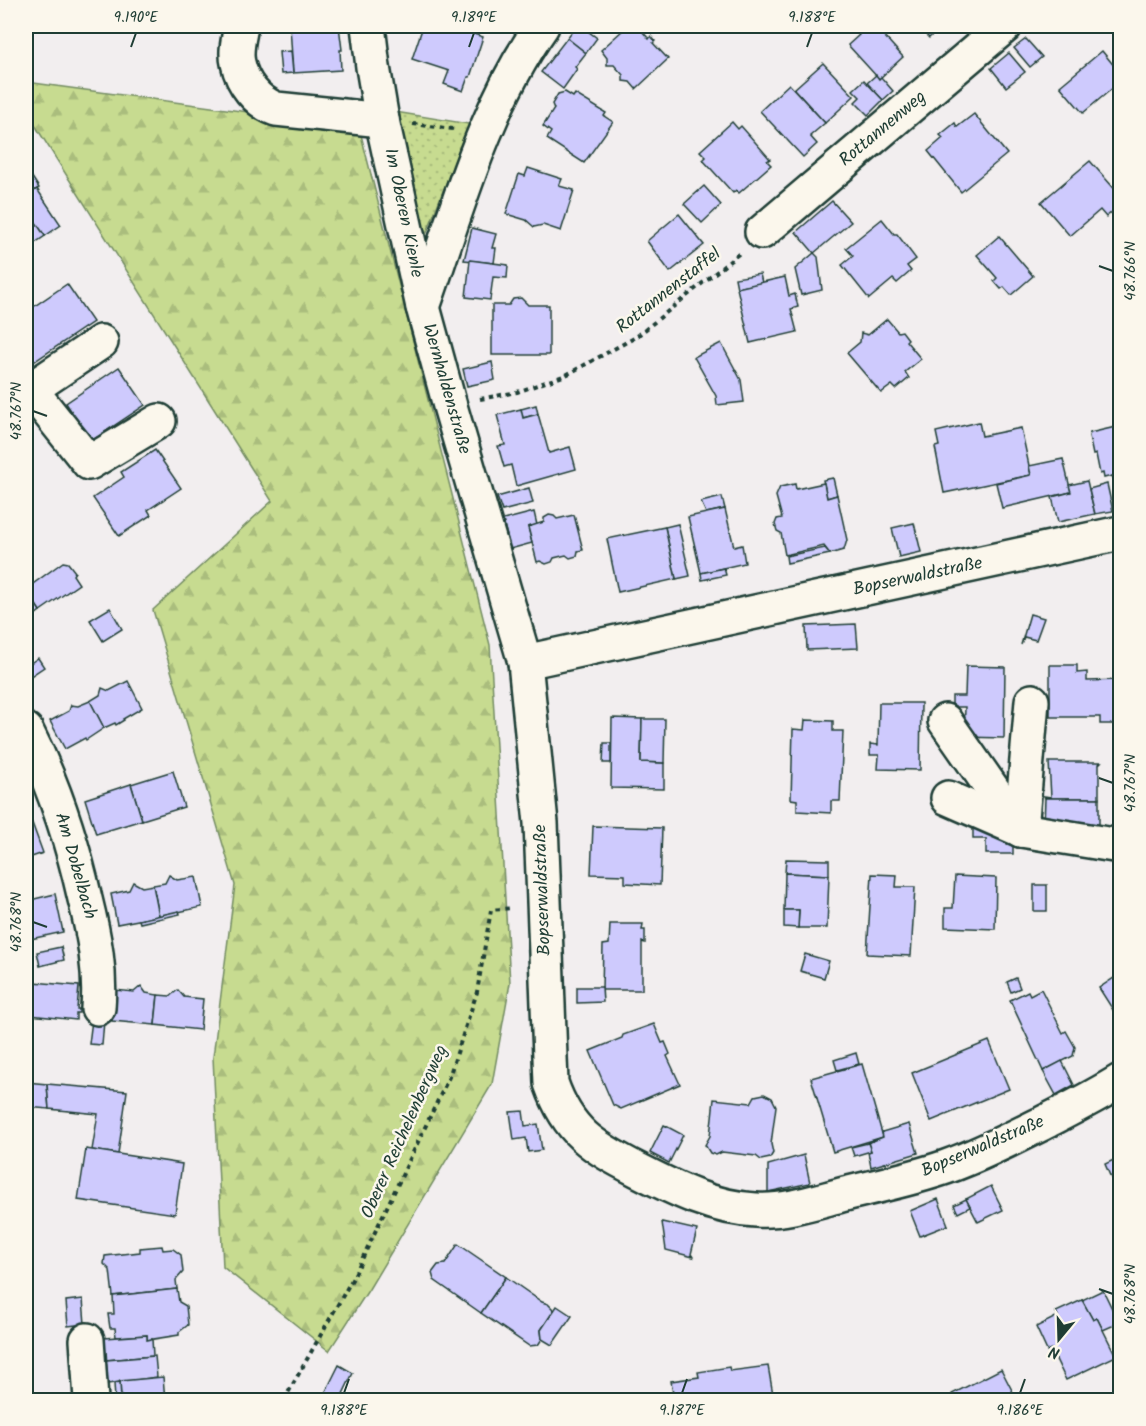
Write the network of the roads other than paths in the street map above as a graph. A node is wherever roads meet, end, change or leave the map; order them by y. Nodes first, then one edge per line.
1 (242, 26) edge
2 (368, 26) edge
3 (542, 26) edge
4 (1005, 26) edge
5 (382, 120) junction
6 (762, 232) road end
7 (423, 307) junction
8 (101, 342) dead end
9 (28, 386) edge
10 (159, 421) dead end
11 (1120, 533) edge
12 (525, 662) junction
13 (1032, 701) dead end
14 (945, 721) dead end
15 (26, 730) edge
16 (948, 798) dead end
17 (1021, 830) junction
18 (1120, 846) edge
19 (98, 1008) dead end
20 (1120, 1081) edge
21 (87, 1340) dead end
22 (91, 1401) edge

1 - 5 street
2 - 5 street, Im Oberen Kienle
3 - 7 street, Wernhaldenstraße
4 - 6 street, Rottannenweg
5 - 7 street, Im Oberen Kienle
7 - 12 street, Wernhaldenstraße
8 - 9 street
9 - 10 street
11 - 12 street, Bopserwaldstraße
12 - 20 street, Bopserwaldstraße
13 - 17 street
14 - 17 street
15 - 19 street, Am Dobelbach
16 - 17 street
17 - 18 street
21 - 22 street

